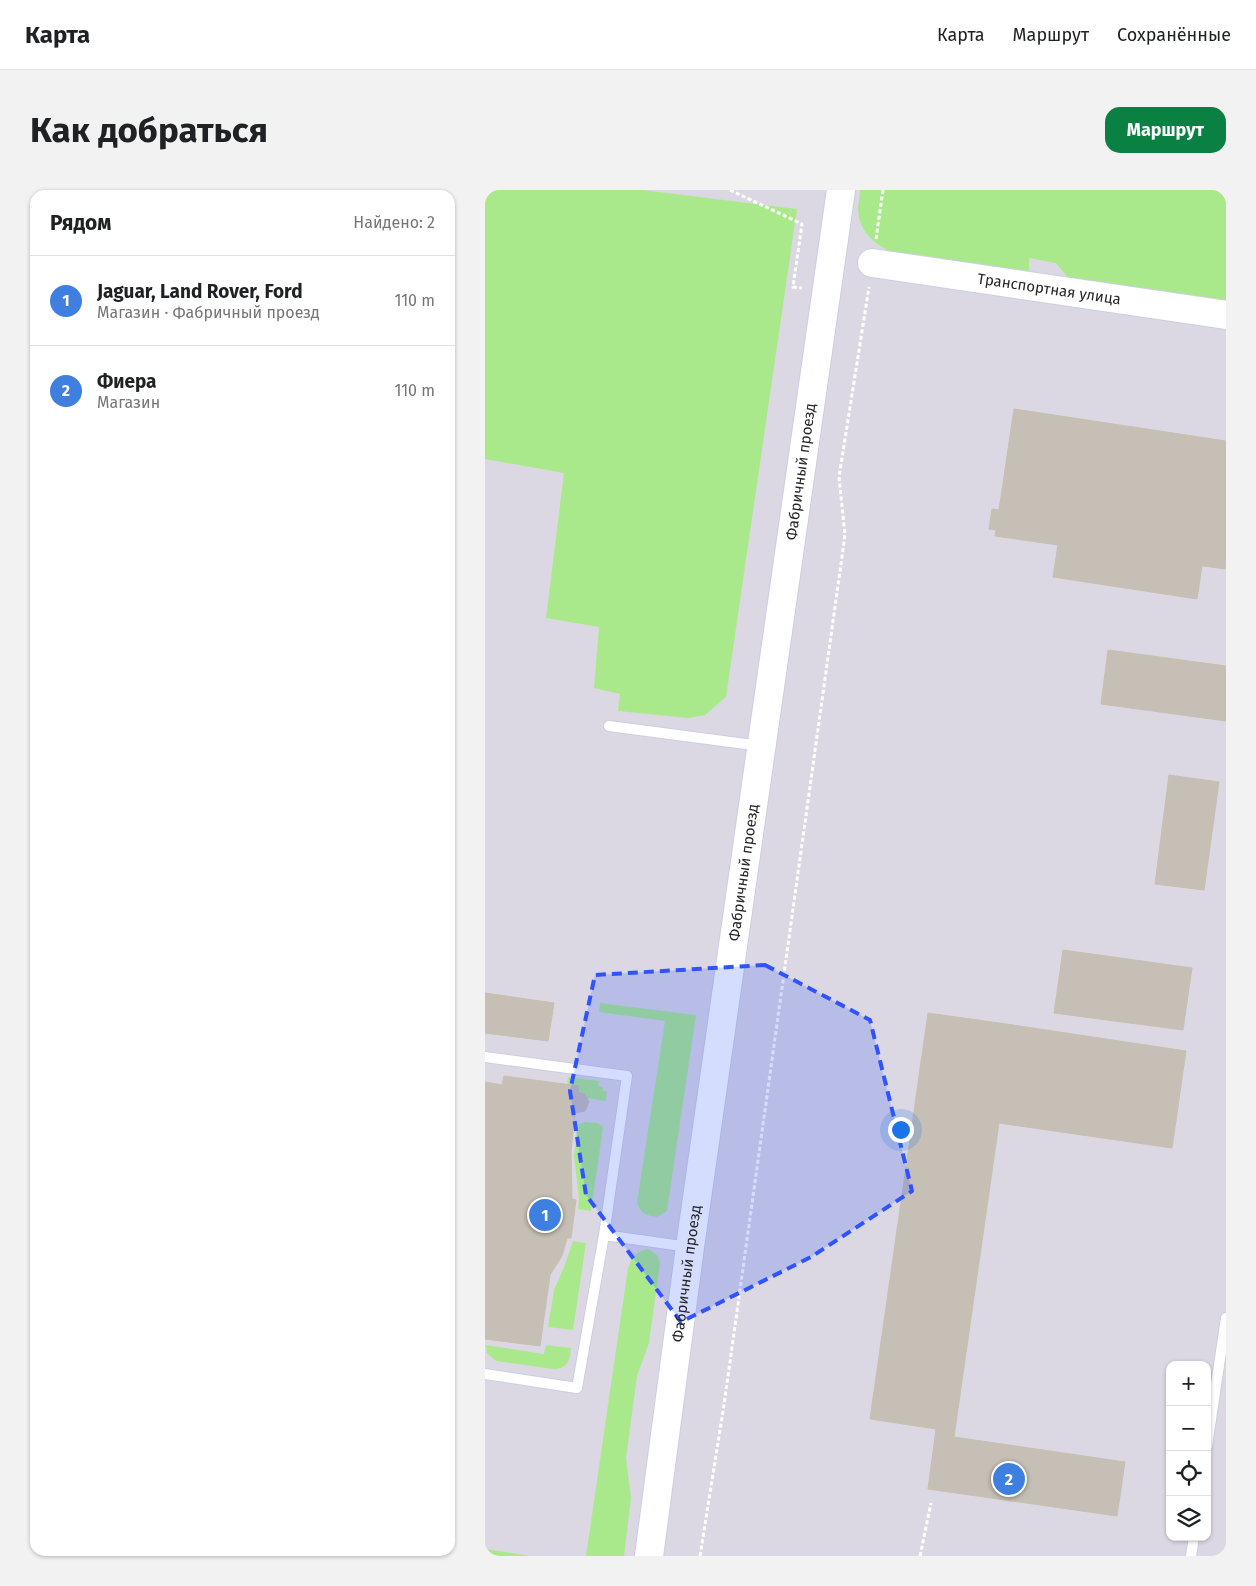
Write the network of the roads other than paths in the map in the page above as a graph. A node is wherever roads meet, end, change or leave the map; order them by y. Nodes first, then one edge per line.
1 (841, 190) edge
2 (872, 263) road end
3 (1226, 315) edge
4 (609, 726) dead end
5 (762, 746) junction
6 (485, 1057) edge
7 (603, 1235) junction
8 (690, 1247) junction
9 (1226, 1318) edge
10 (485, 1374) edge
11 (1211, 1419) edge
12 (1193, 1541) edge
13 (649, 1556) edge
14 (1191, 1556) edge

1 - 5 street, Фабричный проезд
2 - 3 street, Транспортная улица
4 - 5 lane
5 - 8 street, Фабричный проезд
6 - 7 lane
7 - 8 lane
7 - 10 lane
8 - 13 street, Фабричный проезд
9 - 11 lane
12 - 14 lane

